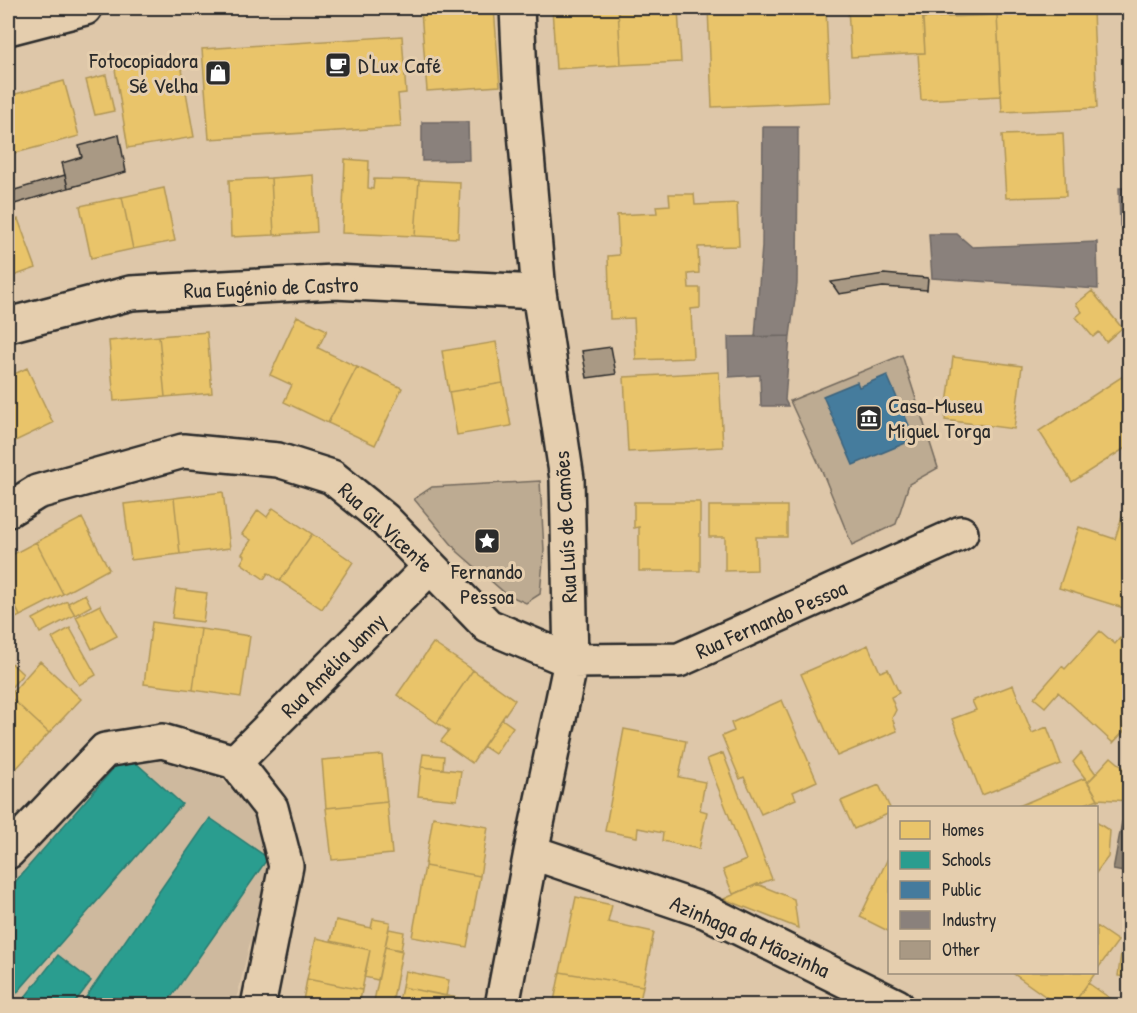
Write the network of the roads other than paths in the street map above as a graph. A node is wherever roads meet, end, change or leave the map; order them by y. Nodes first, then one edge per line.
1 (86, 8) edge
2 (517, 8) edge
3 (8, 28) edge
4 (539, 292) junction
5 (8, 325) edge
6 (8, 510) edge
7 (961, 533) dead end
8 (430, 567) junction
9 (571, 661) junction
10 (235, 762) junction
11 (8, 852) edge
12 (531, 852) junction
13 (258, 1005) edge
14 (502, 1005) edge
15 (897, 1005) edge

1 - 3 street
2 - 4 street, Rua Luís de Camões
4 - 5 street, Rua Eugénio de Castro
4 - 9 street, Rua Luís de Camões
6 - 8 street, Rua Gil Vicente
7 - 9 street, Rua Fernando Pessoa
8 - 9 street, Rua Gil Vicente
8 - 10 street, Rua Amélia Janny
9 - 12 street, Rua Luís de Camões
10 - 11 street
10 - 13 street
12 - 14 street, Rua Luís de Camões
12 - 15 street, Azinhaga da Mãozinha

